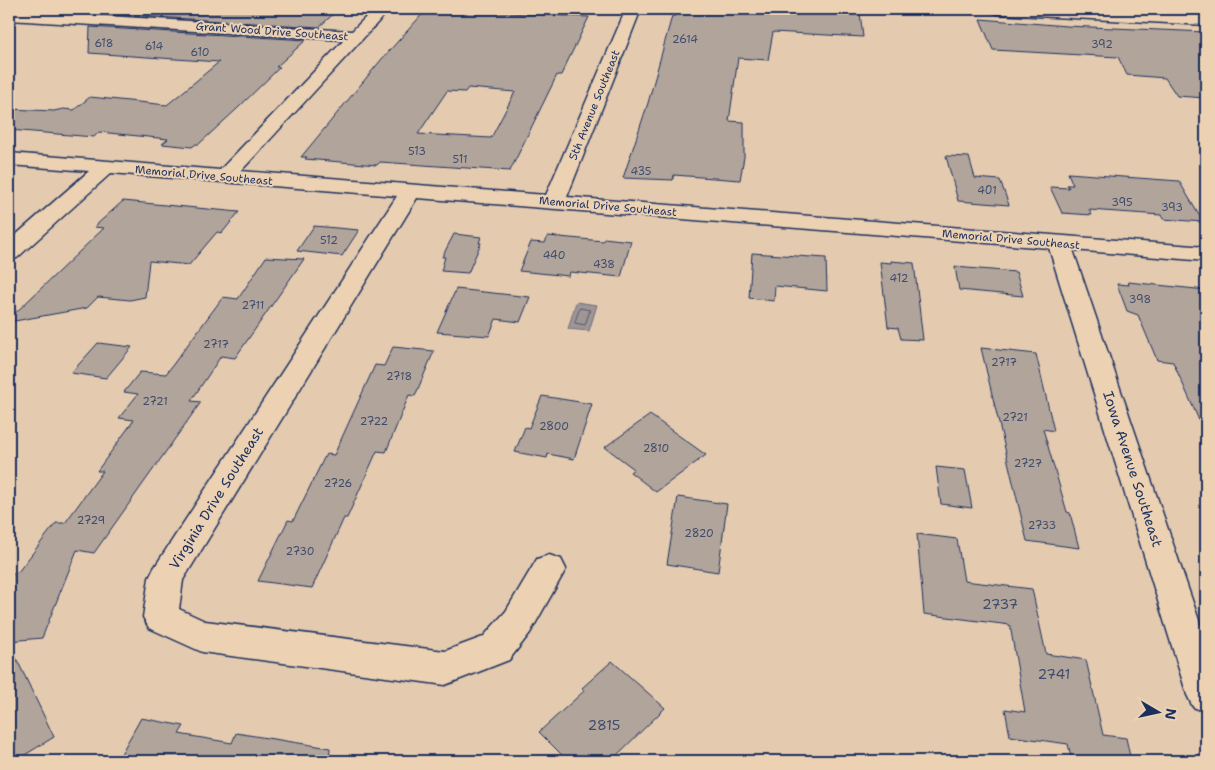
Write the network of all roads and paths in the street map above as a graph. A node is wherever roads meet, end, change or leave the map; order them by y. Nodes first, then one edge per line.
1 (382, 9) edge
2 (634, 9) edge
3 (998, 9) edge
4 (9, 15) edge
5 (1206, 20) edge
6 (356, 36) junction
7 (9, 159) edge
8 (106, 167) junction
9 (226, 176) junction
10 (411, 191) junction
11 (554, 202) junction
12 (1059, 242) junction
13 (9, 253) edge
14 (1206, 254) edge
15 (549, 569) dead end
16 (1206, 695) edge

1 - 6 street
2 - 11 street, 5th Avenue Southeast
3 - 5 street
4 - 6 street, Grant Wood Drive Southeast
6 - 9 street
7 - 8 street, Memorial Drive Southeast
8 - 9 street, Memorial Drive Southeast
8 - 13 street
9 - 10 street, Memorial Drive Southeast
10 - 11 street, Memorial Drive Southeast
10 - 15 street, Virginia Drive Southeast
11 - 12 street, Memorial Drive Southeast
12 - 14 street, Memorial Drive Southeast
12 - 16 street, Iowa Avenue Southeast

